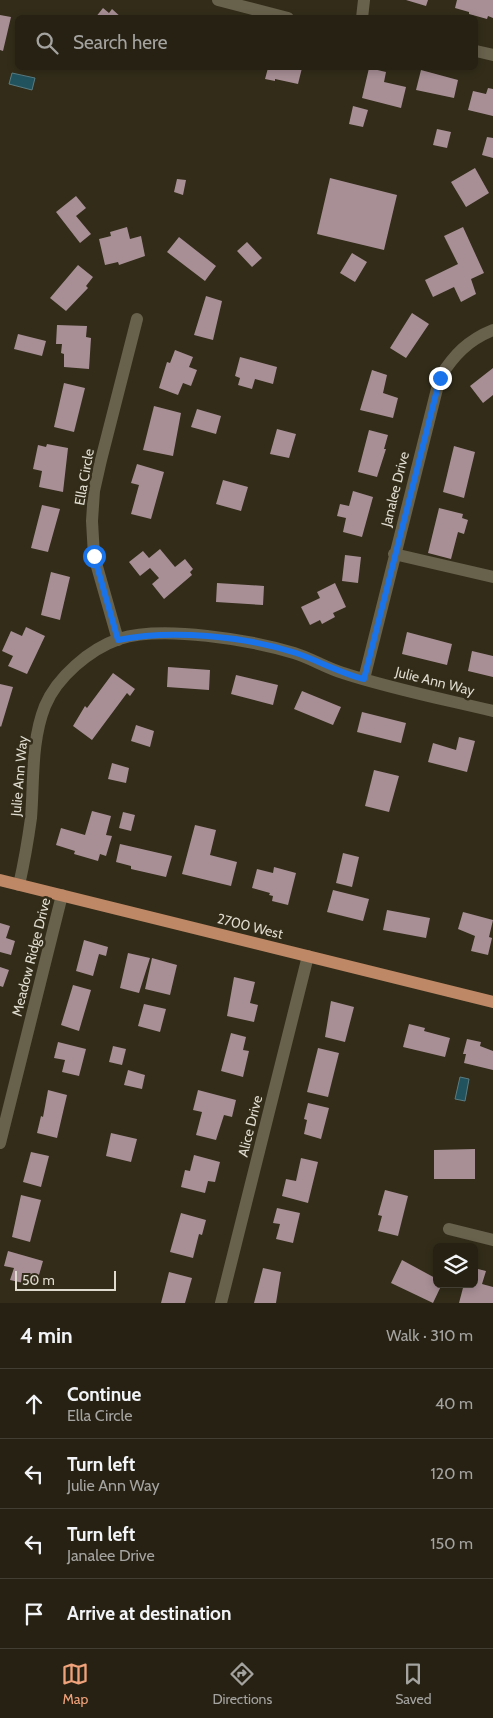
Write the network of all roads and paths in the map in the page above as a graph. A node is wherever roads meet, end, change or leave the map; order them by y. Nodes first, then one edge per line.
1 (218, 0) edge
2 (364, 0) edge
3 (276, 15) edge
4 (362, 15) edge
5 (478, 51) edge
6 (493, 55) edge
7 (137, 319) dead end
8 (493, 330) edge
9 (394, 554) junction
10 (493, 577) edge
11 (118, 640) junction
12 (364, 679) junction
13 (493, 711) edge
14 (0, 880) edge
15 (19, 885) junction
16 (62, 895) junction
17 (308, 956) junction
18 (493, 1002) edge
19 (0, 1144) edge
20 (449, 1229) dead end
21 (493, 1240) edge
22 (221, 1303) edge

1 - 3 street
2 - 4 street
5 - 6 street
7 - 11 street, Ella Circle
8 - 9 street, Janalee Drive
9 - 10 street
9 - 12 street, Janalee Drive
11 - 12 street, Julie Ann Way
11 - 15 street, Julie Ann Way
12 - 13 street, Julie Ann Way
14 - 15 main road, 2700 West
15 - 16 main road, 2700 West
16 - 17 main road, 2700 West
16 - 19 street, Meadow Ridge Drive
17 - 18 main road, 2700 West
17 - 22 street, Alice Drive
20 - 21 street

